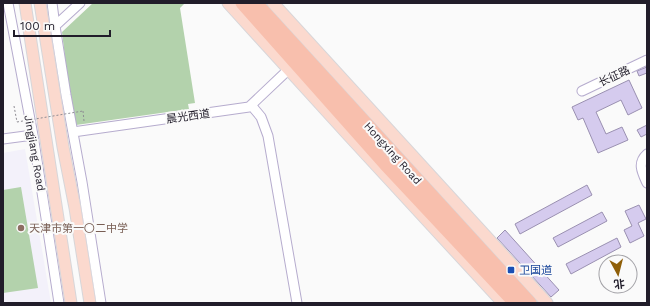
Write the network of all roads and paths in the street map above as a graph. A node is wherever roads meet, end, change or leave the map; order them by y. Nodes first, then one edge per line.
1 (8, 3) edge
2 (25, 3) edge
3 (40, 3) edge
4 (52, 3) edge
5 (80, 3) edge
6 (228, 3) edge
7 (242, 3) edge
8 (256, 3) edge
9 (273, 3) edge
10 (55, 26) junction
11 (647, 60) edge
12 (288, 70) junction
13 (582, 91) dead end
14 (251, 105) junction
15 (14, 106) dead end
16 (86, 130) junction
17 (73, 132) junction
18 (32, 135) junction
19 (3, 139) edge
20 (647, 154) edge
21 (647, 183) edge
22 (59, 303) edge
23 (72, 303) edge
24 (90, 303) edge
25 (101, 303) edge
26 (297, 303) edge
27 (503, 303) edge
28 (515, 303) edge
29 (530, 303) edge
30 (547, 303) edge

1 - 18 street, Jingjiang Road
2 - 23 main road, Jingjiang Road
3 - 24 main road
4 - 10 street
5 - 10 street
6 - 12 main road
7 - 28 highway, Hongxing Road
8 - 29 highway, Hongxing Road
9 - 30 main road
10 - 17 street
11 - 13 street, 长征路
12 - 14 street
12 - 27 main road
14 - 16 street, 晨光西道
14 - 26 street
15 - 16 path, bridge
16 - 17 street, 晨光西道
17 - 25 street
18 - 19 street
18 - 22 street, Jingjiang Road
20 - 21 street

